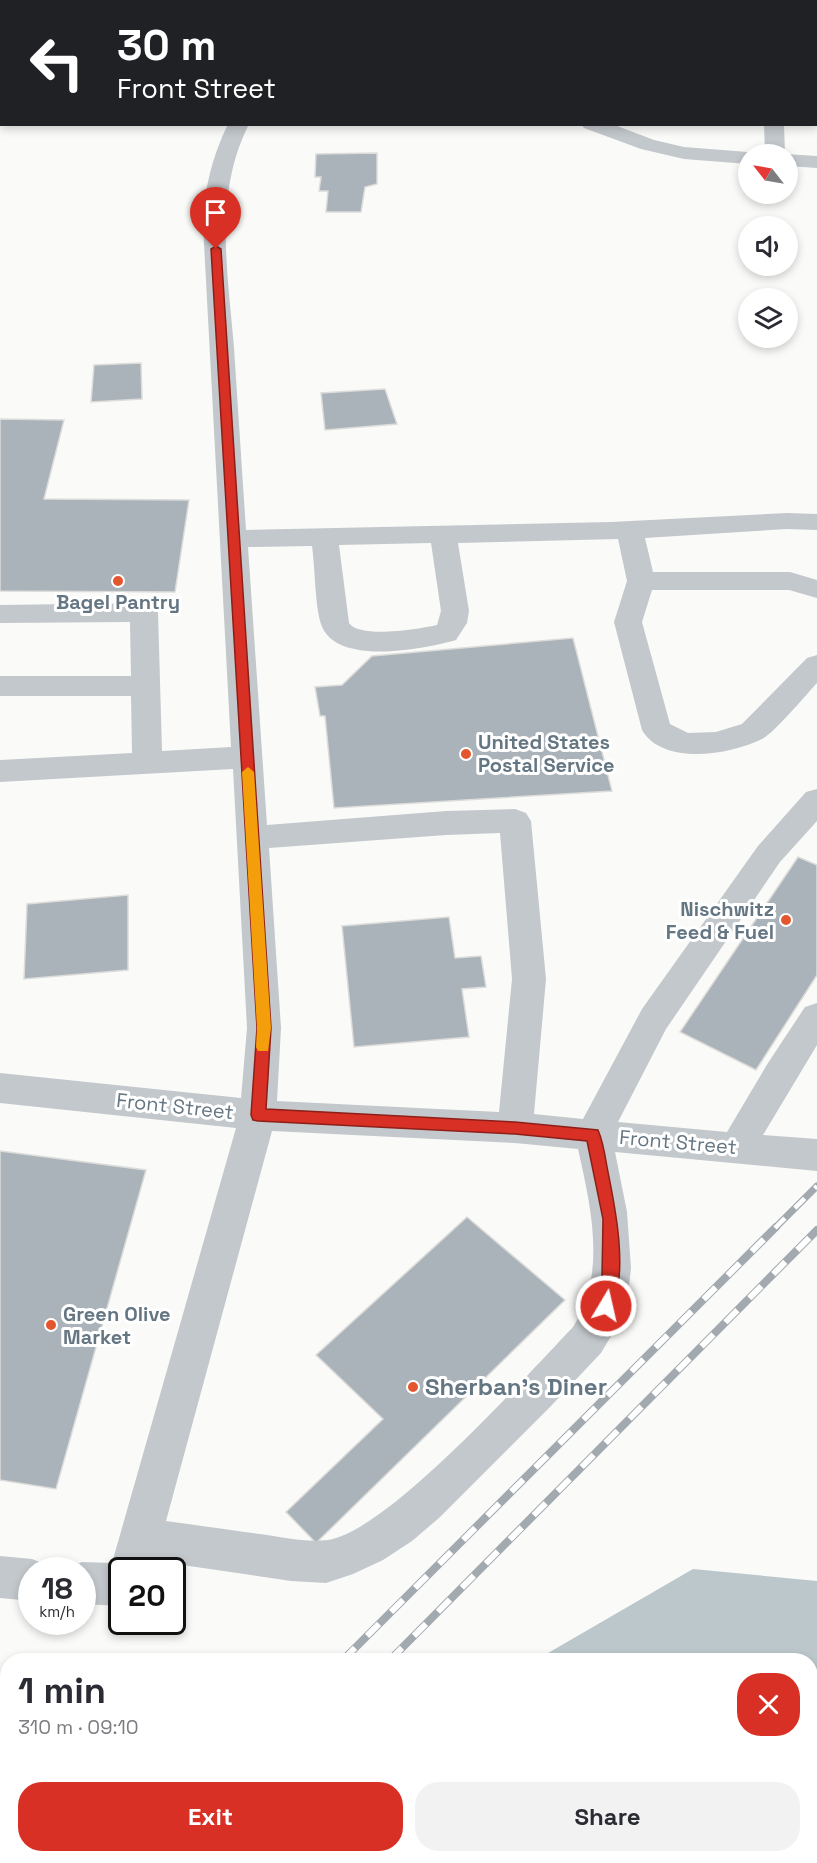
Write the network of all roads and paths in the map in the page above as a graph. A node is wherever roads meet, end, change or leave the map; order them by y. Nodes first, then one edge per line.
1 (238, 126) edge
2 (596, 126) edge
3 (774, 126) edge
4 (775, 144) edge
5 (738, 157) edge
6 (798, 161) edge
7 (817, 162) edge
8 (817, 522) edge
9 (630, 530) junction
10 (444, 535) junction
11 (326, 538) junction
12 (235, 539) junction
13 (641, 581) junction
14 (817, 589) edge
15 (0, 614) edge
16 (817, 664) edge
17 (0, 686) edge
18 (145, 686) junction
19 (247, 757) junction
20 (147, 764) junction
21 (0, 771) edge
22 (817, 800) edge
23 (252, 838) junction
24 (817, 1017) edge
25 (0, 1088) edge
26 (258, 1115) junction
27 (515, 1128) junction
28 (593, 1135) junction
29 (737, 1148) junction
30 (817, 1155) edge
31 (135, 1554) edge
32 (0, 1577) edge
33 (18, 1579) edge

1 - 12 street
2 - 5 street
3 - 4 street
6 - 7 street
8 - 9 street
9 - 10 street
9 - 13 street
10 - 11 street
10 - 11 street
11 - 12 street
12 - 19 street
13 - 14 street
13 - 16 street
15 - 18 street
17 - 18 street
18 - 20 street
19 - 20 street
19 - 23 street
20 - 21 street
22 - 28 street
23 - 26 street
23 - 27 street
24 - 29 street
25 - 26 street, Front Street
26 - 27 street, Front Street
26 - 31 street
27 - 28 street, Front Street
28 - 29 street, Front Street
28 - 31 street
29 - 30 street, Front Street
32 - 33 street

